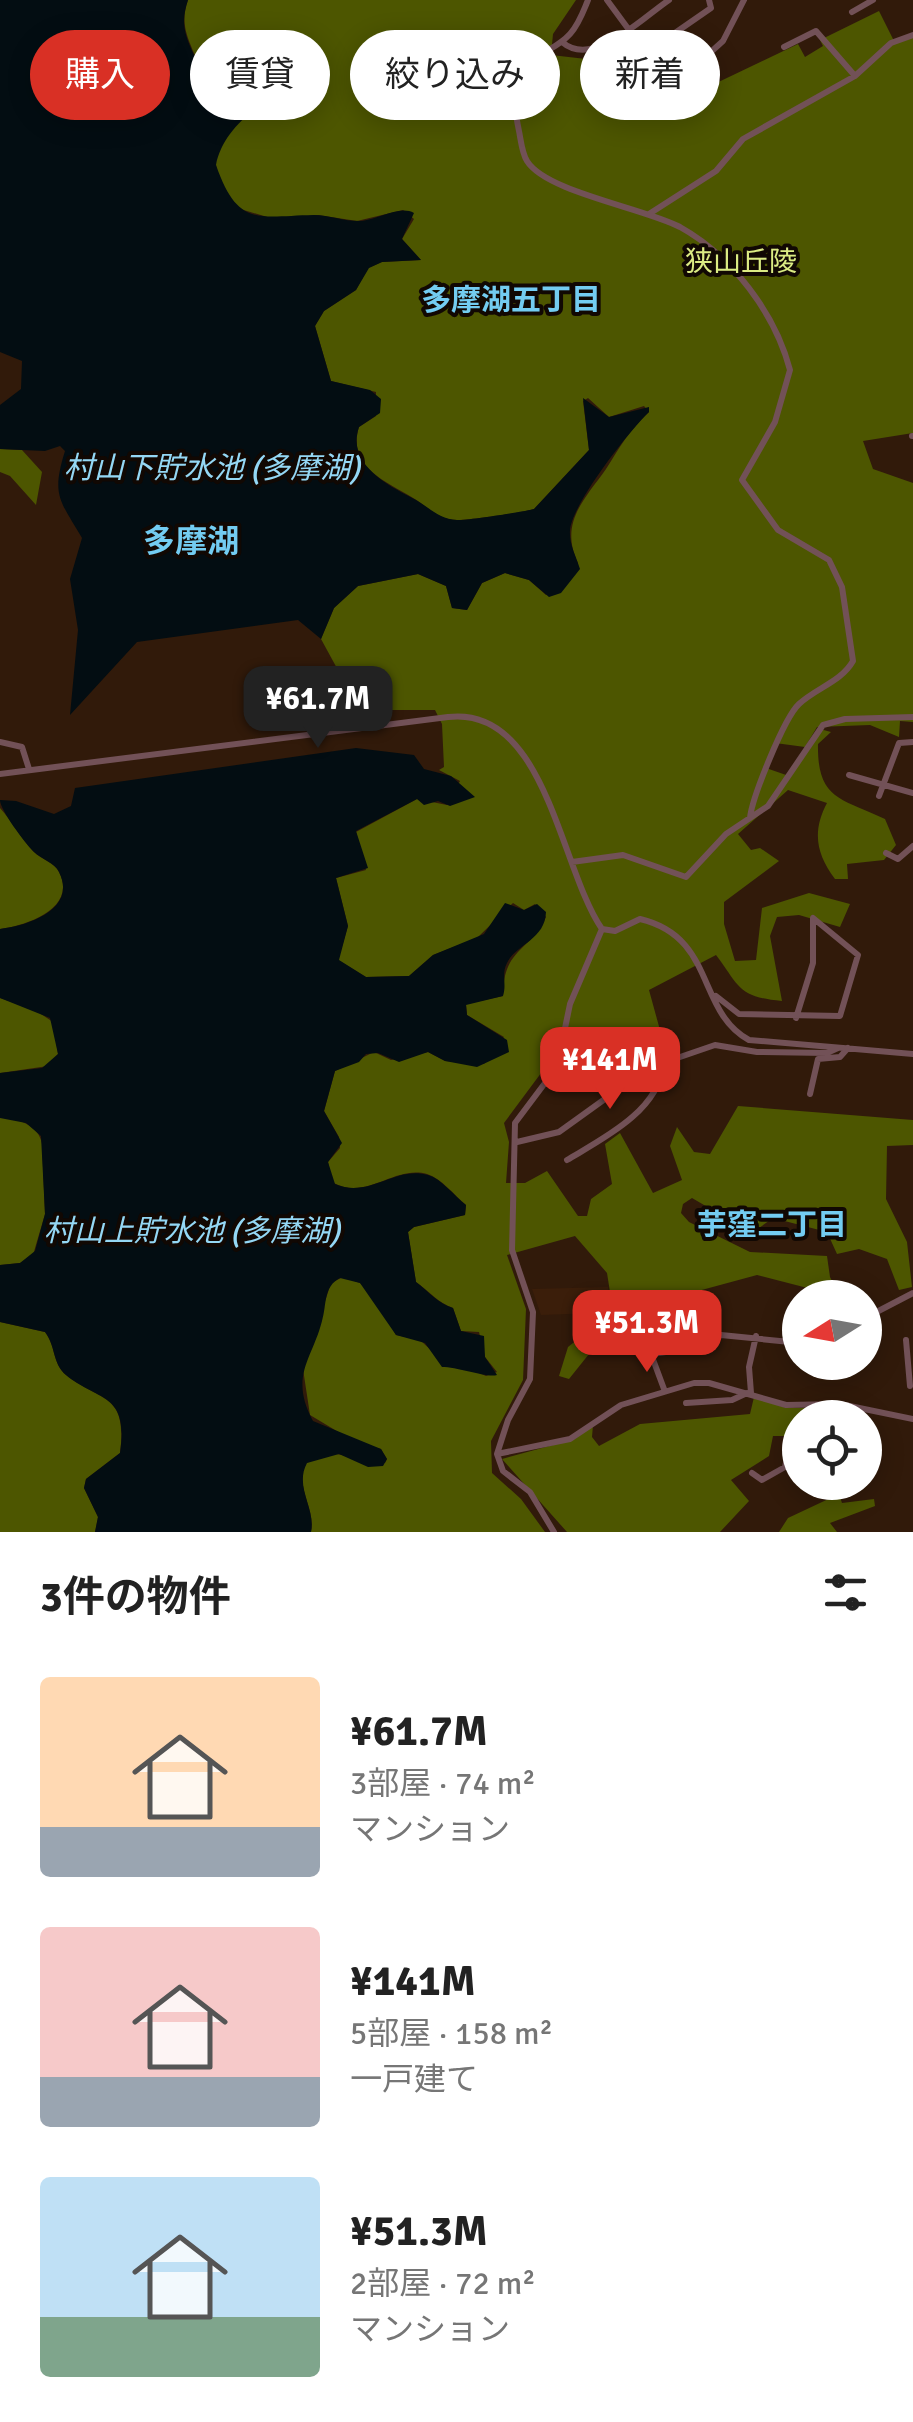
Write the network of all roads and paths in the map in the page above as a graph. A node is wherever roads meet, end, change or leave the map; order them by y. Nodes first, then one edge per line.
1 (588, 0) edge
2 (607, 0) edge
3 (669, 0) edge
4 (709, 0) edge
5 (744, 0) edge
6 (873, 0) edge
7 (852, 12) dead end
8 (626, 29) junction
9 (913, 35) edge
10 (562, 42) junction
11 (720, 44) edge
12 (784, 47) dead end
13 (855, 76) junction
14 (648, 215) junction
15 (913, 717) edge
16 (0, 742) edge
17 (913, 742) edge
18 (29, 770) junction
19 (0, 774) edge
20 (849, 775) dead end
21 (883, 786) junction
22 (913, 793) edge
23 (880, 796) dead end
24 (750, 818) junction
25 (913, 846) edge
26 (886, 853) dead end
27 (572, 862) junction
28 (602, 929) junction
29 (715, 996) junction
30 (796, 1018) junction
31 (844, 1048) junction
32 (913, 1054) edge
33 (663, 1065) junction
34 (810, 1094) dead end
35 (516, 1142) junction
36 (567, 1160) dead end
37 (913, 1294) edge
38 (882, 1310) edge
39 (756, 1336) junction
40 (906, 1340) dead end
41 (782, 1341) edge
42 (910, 1386) edge
43 (664, 1389) junction
44 (749, 1393) junction
45 (686, 1403) dead end
46 (782, 1404) edge
47 (882, 1413) edge
48 (913, 1419) edge
49 (497, 1454) junction
50 (782, 1470) edge
51 (752, 1473) dead end
52 (554, 1532) edge

1 - 10 street
2 - 8 street
3 - 8 street
4 - 8 street
5 - 11 street
6 - 7 street
8 - 10 street
9 - 13 street
10 - 14 street
12 - 13 street
13 - 14 street
14 - 24 street
15 - 24 street
16 - 18 street
17 - 21 street
18 - 19 street
18 - 27 street
20 - 21 street
21 - 22 street
21 - 23 street
24 - 27 street
25 - 26 street
27 - 28 street
28 - 29 street
28 - 35 street
29 - 30 street
29 - 31 street
30 - 30 street
31 - 32 street
31 - 33 street
31 - 34 street
33 - 35 street
33 - 36 street
35 - 49 street
37 - 38 street
39 - 41 street
39 - 43 street
39 - 44 street
40 - 42 street
43 - 44 street
43 - 49 street
44 - 45 street
44 - 46 street
47 - 48 street
49 - 52 street
50 - 51 street

